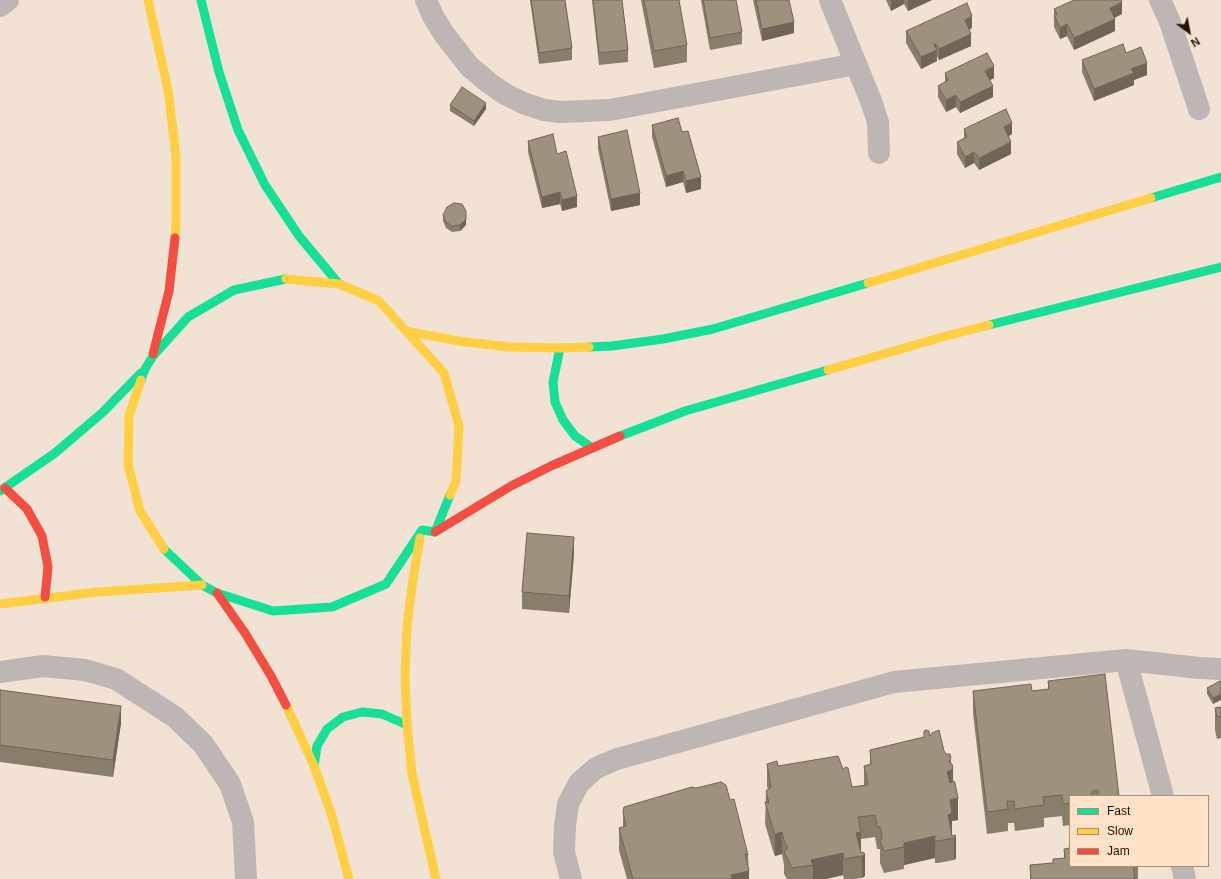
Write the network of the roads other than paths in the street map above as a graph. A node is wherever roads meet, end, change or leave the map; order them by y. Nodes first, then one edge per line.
1 (8, 0) edge
2 (148, 0) edge
3 (201, 0) edge
4 (426, 0) edge
5 (830, 0) edge
6 (1160, 0) edge
7 (0, 6) edge
8 (856, 64) junction
9 (1199, 108) dead end
10 (879, 153) dead end
11 (1221, 177) edge
12 (1221, 267) edge
13 (339, 284) junction
14 (406, 331) junction
15 (560, 348) junction
16 (153, 356) junction
17 (145, 369) junction
18 (591, 447) junction
19 (3, 489) edge
20 (422, 530) junction
21 (436, 532) junction
22 (202, 585) junction
23 (216, 593) junction
24 (45, 597) junction
25 (0, 604) edge
26 (1126, 660) junction
27 (1221, 669) edge
28 (0, 672) edge
29 (407, 725) junction
30 (314, 766) junction
31 (1163, 795) edge
32 (1182, 867) edge
33 (246, 879) edge
34 (349, 879) edge
35 (436, 879) edge
36 (571, 879) edge
37 (1186, 879) edge

1 - 7 street
2 - 16 street
3 - 13 street
4 - 8 street
5 - 8 street
6 - 9 street
8 - 10 street
11 - 15 street
12 - 18 street
13 - 14 street
13 - 16 street
14 - 15 street
14 - 21 street
15 - 18 street
16 - 17 street
17 - 19 street
17 - 22 street
18 - 21 street
19 - 24 street
20 - 21 street
20 - 23 street
20 - 29 street
22 - 23 street
22 - 24 street
23 - 30 street
24 - 25 street
26 - 27 street
26 - 31 street
26 - 36 street
28 - 33 street
29 - 30 street
29 - 35 street
30 - 34 street
32 - 37 street

